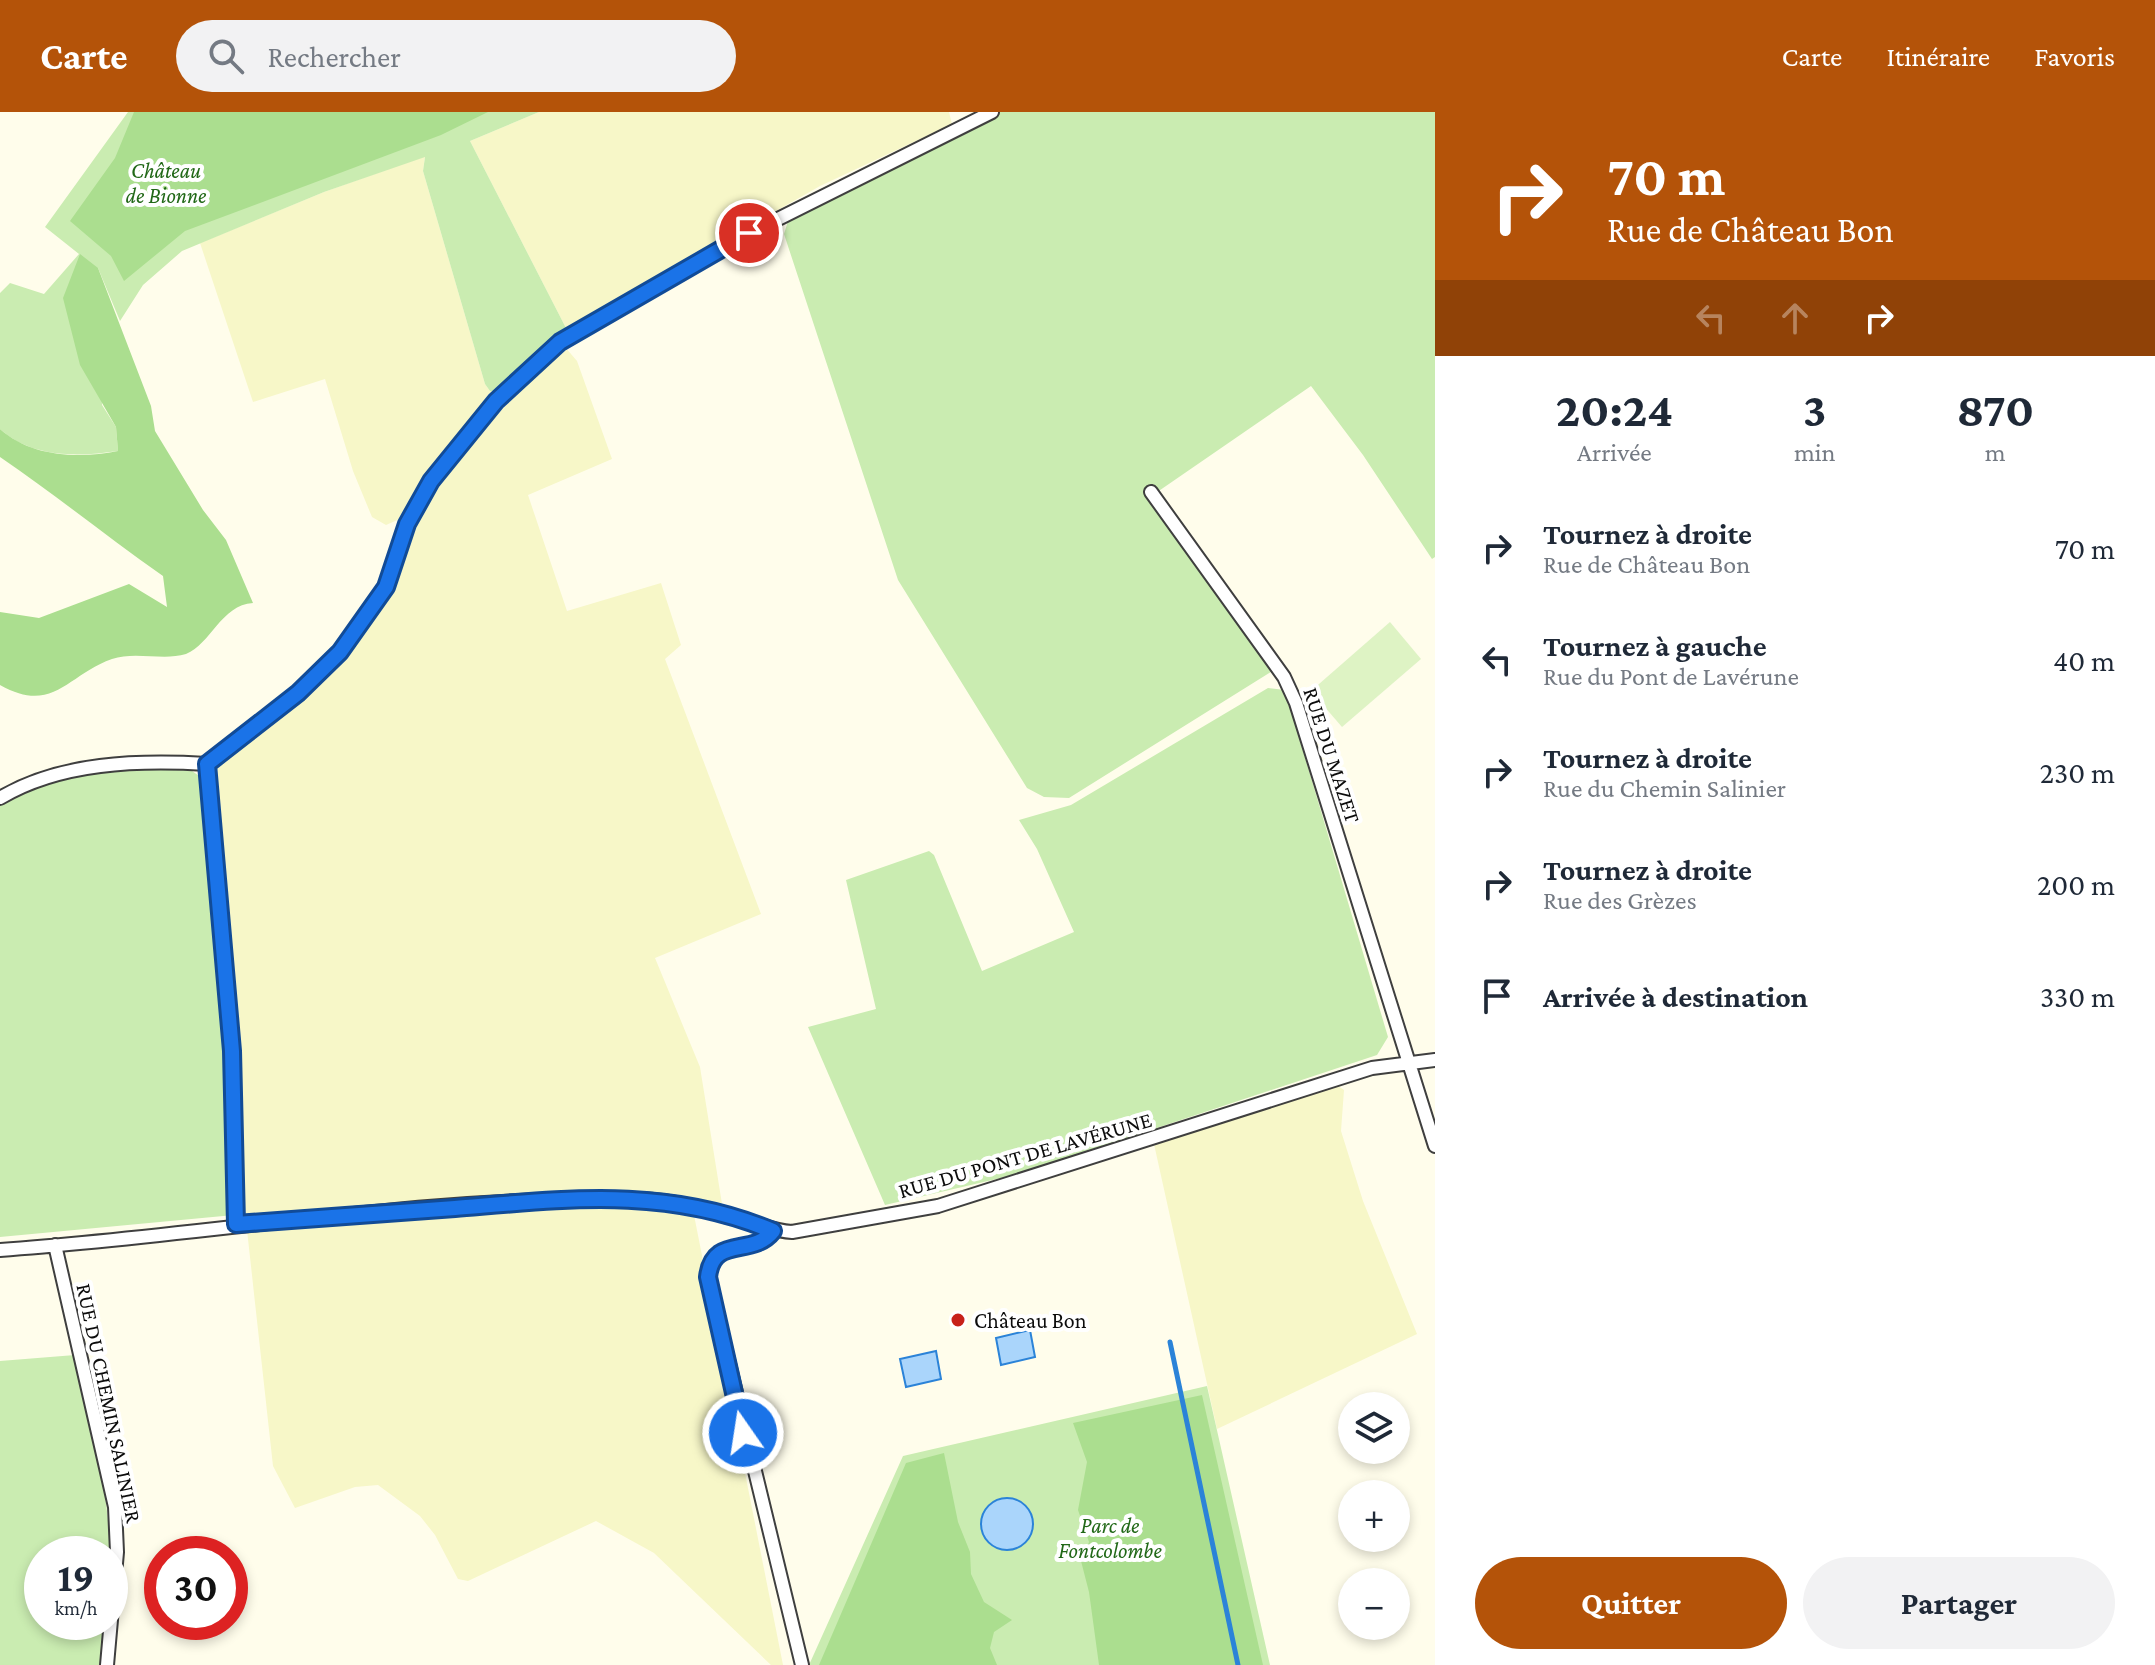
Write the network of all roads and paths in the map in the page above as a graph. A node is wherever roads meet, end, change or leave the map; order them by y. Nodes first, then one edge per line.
1 (992, 112) edge
2 (1151, 492) dead end
3 (207, 764) junction
4 (0, 798) edge
5 (1435, 1060) edge
6 (1409, 1064) junction
7 (1435, 1146) edge
8 (236, 1224) junction
9 (773, 1231) junction
10 (55, 1245) junction
11 (0, 1250) edge
12 (107, 1665) edge
13 (802, 1665) edge

1 - 3 street
2 - 6 street, RUE DU MAZET
3 - 4 street
3 - 8 street
5 - 6 street, RUE DU PONT DE LAVÉRUNE
6 - 7 street, RUE DU MAZET
6 - 9 street, RUE DU PONT DE LAVÉRUNE
8 - 9 street, RUE DU PONT DE LAVÉRUNE
8 - 10 street, RUE DU PONT DE LAVÉRUNE
9 - 13 street
10 - 11 street, RUE DU PONT DE LAVÉRUNE
10 - 12 street, RUE DU CHEMIN SALINIER

